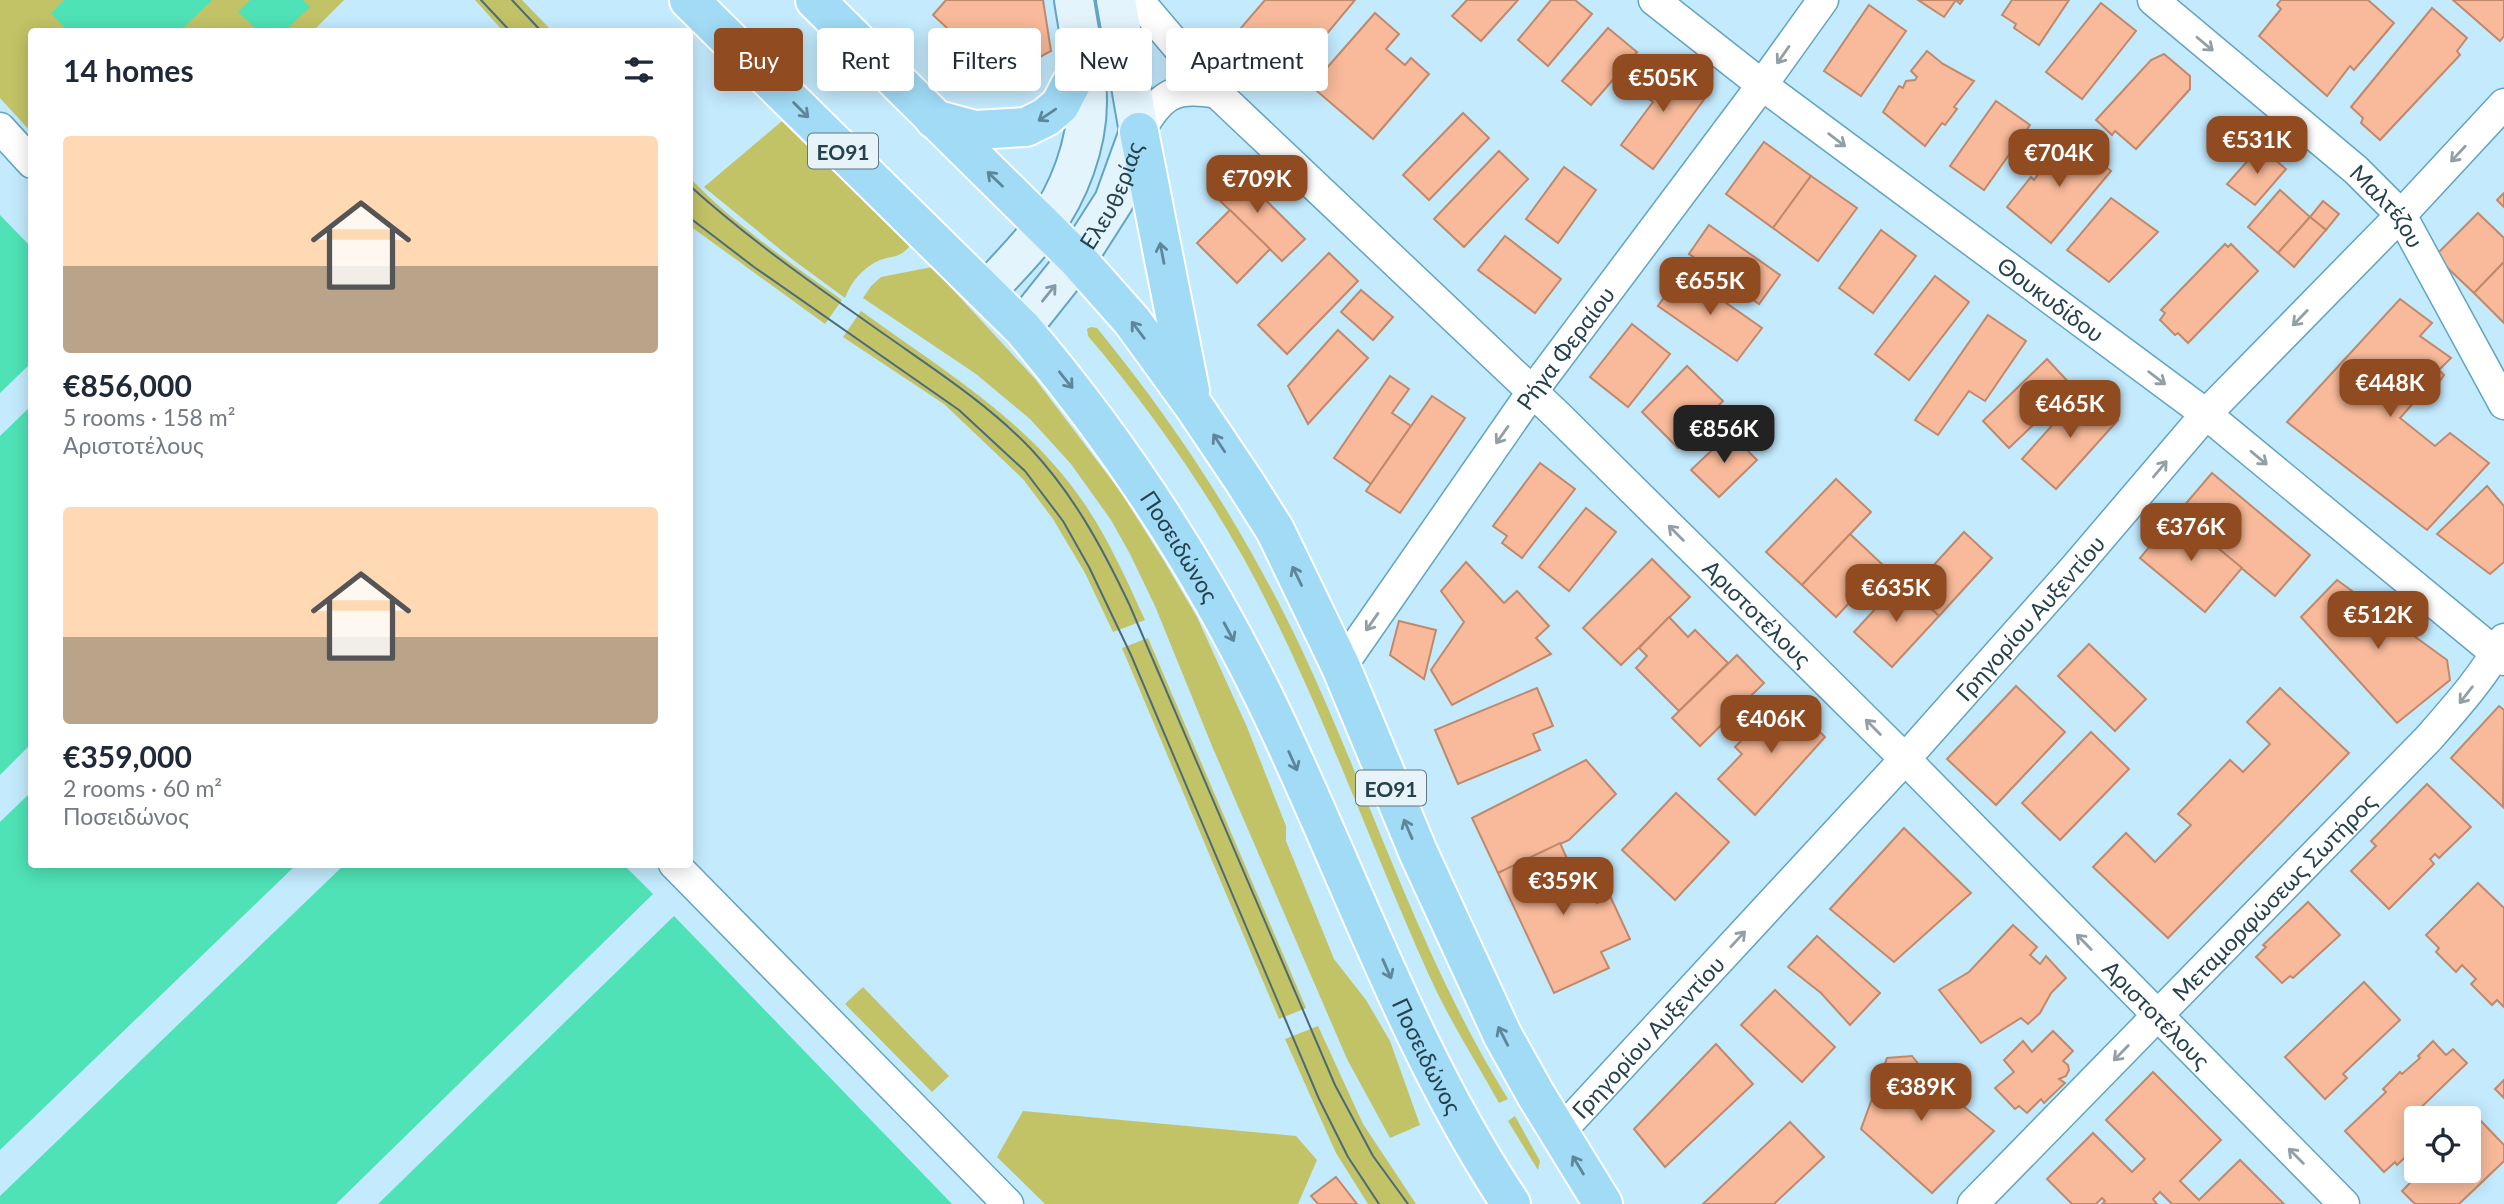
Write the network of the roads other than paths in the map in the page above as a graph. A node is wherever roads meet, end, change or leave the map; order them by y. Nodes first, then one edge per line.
1 (689, 0) edge
2 (815, 0) edge
3 (1074, 0) edge
4 (1116, 0) edge
5 (1138, 0) edge
6 (1654, 0) edge
7 (1824, 0) edge
8 (2153, 0) edge
9 (1079, 28) edge
10 (1762, 85) junction
11 (1067, 91) edge
12 (1086, 91) edge
13 (1217, 93) junction
14 (2504, 104) edge
15 (934, 119) junction
16 (0, 128) edge
17 (1139, 132) junction
18 (28, 159) edge
19 (2401, 215) junction
20 (1044, 227) junction
21 (1077, 259) junction
22 (986, 292) junction
23 (1022, 328) junction
24 (1532, 392) junction
25 (2504, 404) edge
26 (1193, 405) junction
27 (2206, 414) junction
28 (2501, 651) edge
29 (1341, 667) junction
30 (1905, 759) junction
31 (678, 868) edge
32 (2157, 1016) junction
33 (1559, 1133) junction
34 (1503, 1198) edge
35 (1597, 1202) edge
36 (1008, 1204) edge
37 (1973, 1204) edge
38 (2344, 1204) edge

1 -> 22 highway, Ποσειδώνος / ΕΟ91
2 - 15 highway, ΕΟ91
3 - 9 main road, Ελευθερίας
4 - 17 main road, Ελευθερίας
5 - 13 street, Αριστοτέλους
6 - 10 street, Θουκυδίδου
7 -> 10 street, Ρήγα Φεραίου
8 -> 19 street, Μαλτέζου
10 - 24 street, Ρήγα Φεραίου
10 -> 27 street, Θουκυδίδου
11 -> 15 highway
12 - 20 main road, Ελευθερίας
13 - 17 street
13 - 24 street, Αριστοτέλους
14 -> 19 street, Γρηγορίου Αυξεντίου
20 -> 15 highway, ΕΟ91
16 - 18 street
17 - 21 main road, Ελευθερίας
26 -> 17 highway
19 - 25 street, Μαλτέζου
19 -> 27 street, Γρηγορίου Αυξεντίου
20 - 21 highway, ΕΟ91
20 - 22 main road, Ελευθερίας
23 -> 21 main road, Ελευθερίας
26 -> 21 highway, ΕΟ91
22 - 23 highway, Ποσειδώνος / ΕΟ91
23 -> 34 highway, Ποσειδώνος / ΕΟ91
24 -> 29 street, Ρήγα Φεραίου
30 -> 24 street, Αριστοτέλους
29 -> 26 highway, ΕΟ91
27 -> 28 street, Θουκυδίδου
30 -> 27 street, Γρηγορίου Αυξεντίου
28 -> 32 street, Μεταμορφώσεως Σωτήρος
33 -> 29 highway, ΕΟ91
32 -> 30 street, Αριστοτέλους
33 -> 30 street, Γρηγορίου Αυξεντίου
31 - 36 street
32 -> 37 street, Μεταμορφώσεως Σωτήρος
38 -> 32 street, Αριστοτέλους
35 -> 33 highway, ΕΟ91

